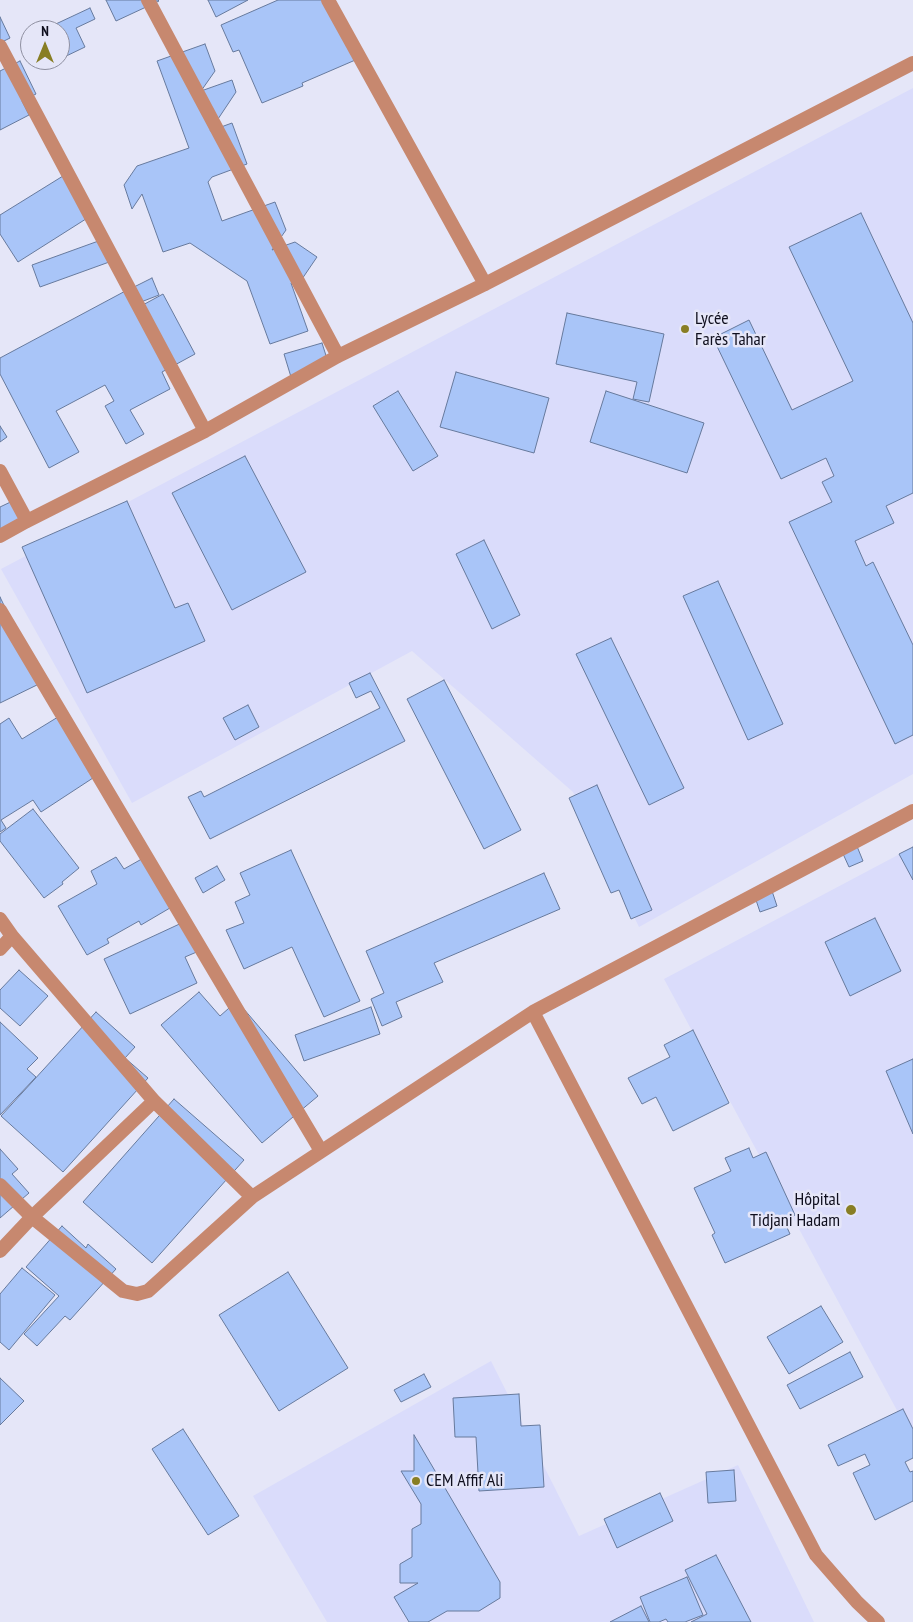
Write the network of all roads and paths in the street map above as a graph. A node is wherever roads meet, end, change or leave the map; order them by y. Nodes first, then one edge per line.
1 (148, 0) edge
2 (328, 0) edge
3 (0, 46) edge
4 (913, 63) edge
5 (485, 284) junction
6 (338, 356) junction
7 (205, 431) junction
8 (0, 471) edge
9 (27, 521) junction
10 (0, 536) edge
11 (0, 610) edge
12 (913, 811) edge
13 (0, 919) edge
14 (12, 936) junction
15 (0, 949) edge
16 (533, 1012) junction
17 (154, 1100) junction
18 (321, 1151) junction
19 (0, 1185) edge
20 (252, 1197) junction
21 (32, 1217) junction
22 (0, 1251) edge
23 (878, 1622) edge

1 - 6 street
2 - 5 street
3 - 7 street
4 - 5 street
5 - 6 street
6 - 7 street
7 - 9 street
8 - 9 street
9 - 10 street
11 - 18 street
12 - 16 street
13 - 14 street
14 - 15 street
14 - 17 street
16 - 18 street
16 - 23 street
17 - 20 street
17 - 21 street
18 - 20 street
19 - 21 street
20 - 21 street
21 - 22 street

